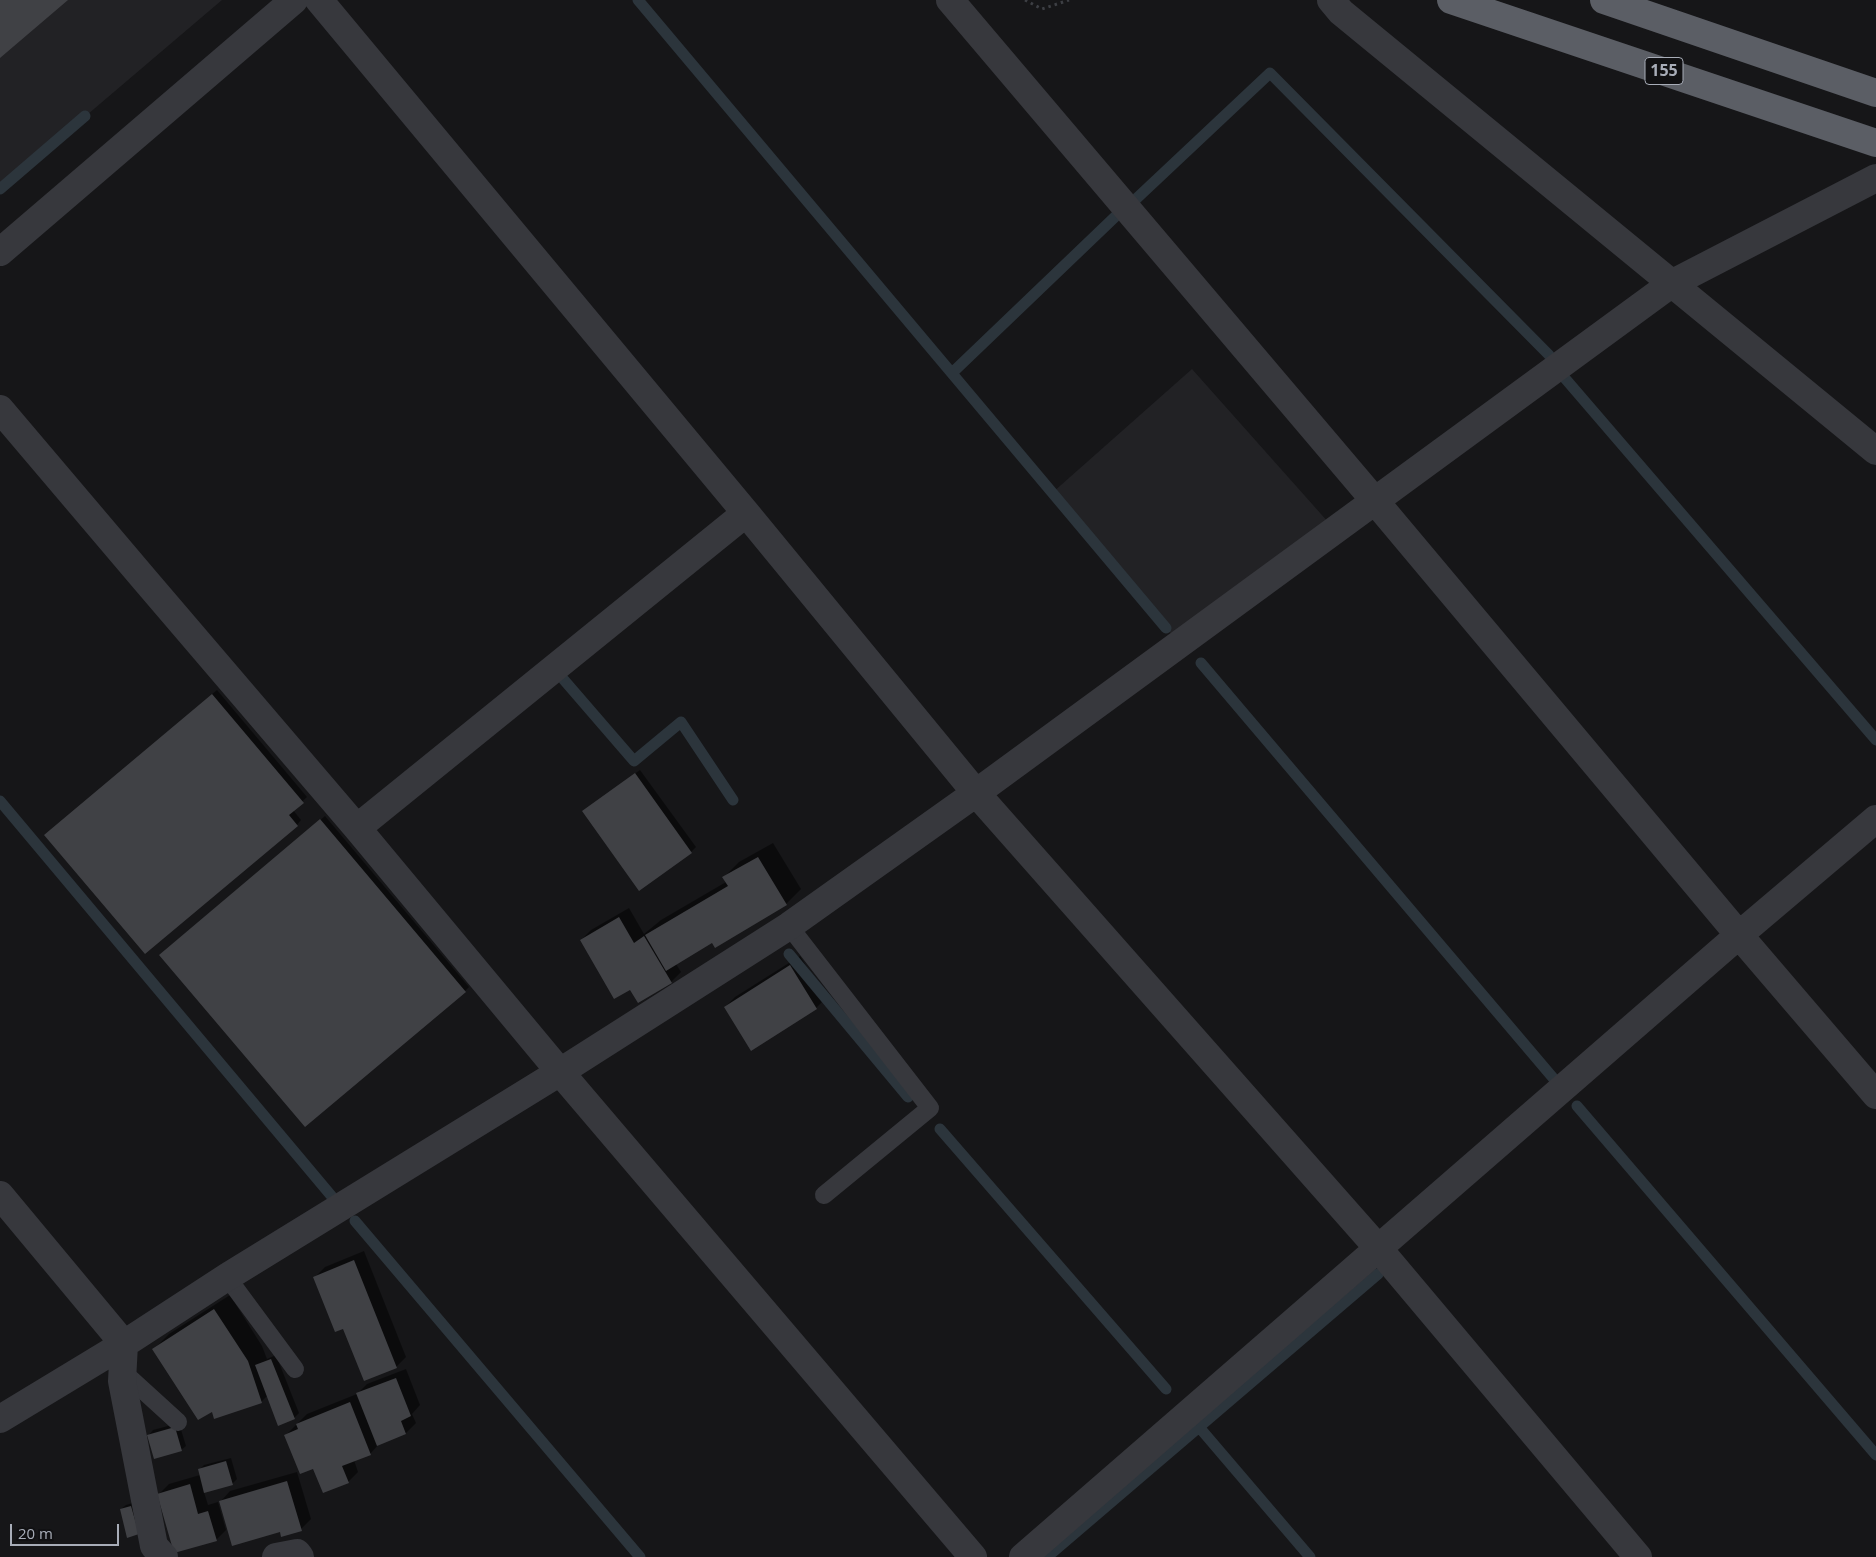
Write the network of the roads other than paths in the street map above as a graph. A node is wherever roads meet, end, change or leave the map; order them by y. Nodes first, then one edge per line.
1 (294, 0) edge
2 (319, 0) edge
3 (950, 0) edge
4 (1330, 0) edge
5 (1451, 0) edge
6 (1604, 0) edge
7 (1876, 93) edge
8 (1876, 143) edge
9 (1876, 178) edge
10 (0, 252) edge
11 (1670, 284) junction
12 (0, 409) edge
13 (1876, 451) edge
14 (1375, 501) junction
15 (746, 512) junction
16 (976, 793) junction
17 (1876, 819) edge
18 (358, 828) junction
19 (789, 926) junction
20 (1739, 935) junction
21 (560, 1072) junction
22 (1876, 1095) edge
23 (0, 1195) edge
24 (824, 1195) dead end
25 (1378, 1248) junction
26 (228, 1278) junction
27 (123, 1358) junction
28 (296, 1369) dead end
29 (0, 1419) edge
30 (178, 1422) dead end
31 (164, 1557) edge
32 (276, 1557) edge
33 (300, 1557) edge
34 (973, 1557) edge
35 (1023, 1557) edge
36 (1638, 1557) edge

1 - 10 street
2 - 15 street
3 - 14 street
4 - 11 street
5 - 8 highway, 155
6 - 7 highway
9 - 11 street
11 - 13 street
11 - 14 street
12 - 18 street
14 - 16 street
14 - 20 street
15 - 16 street
15 - 18 street
16 - 19 street
16 - 25 street
17 - 20 street
18 - 21 street
19 - 21 street
19 - 24 lane
20 - 22 street
20 - 25 street
21 - 26 street
21 - 34 street
23 - 27 street
25 - 35 street
25 - 36 street
26 - 27 street
26 - 28 lane
27 - 29 street
27 - 30 lane
27 - 31 street
32 - 33 street

